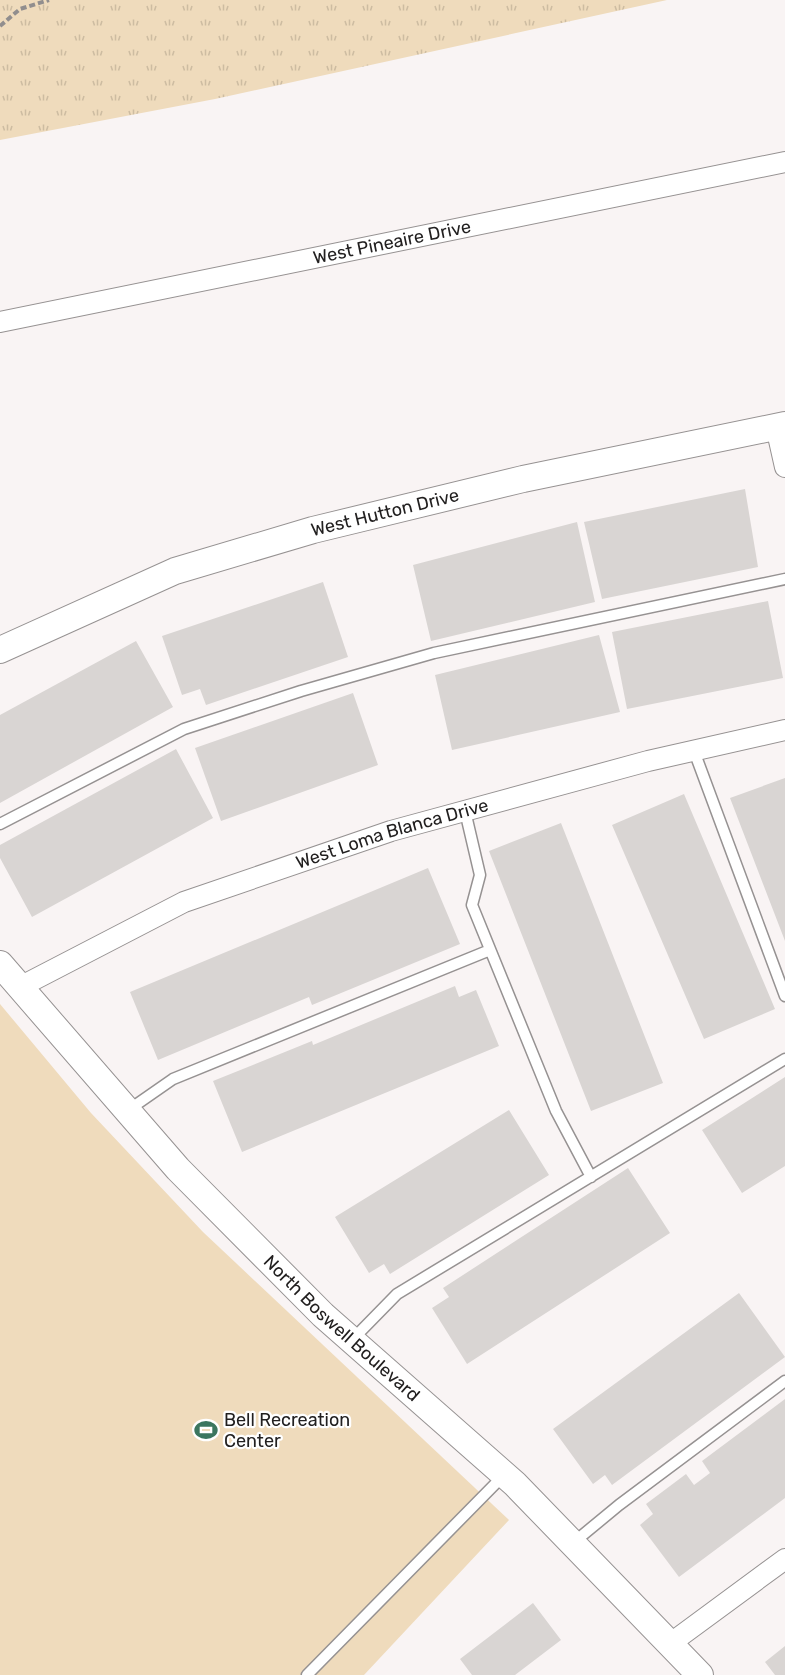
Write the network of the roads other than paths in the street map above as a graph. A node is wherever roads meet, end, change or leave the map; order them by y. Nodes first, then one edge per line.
1 (785, 162) edge
2 (0, 322) edge
3 (780, 426) edge
4 (785, 467) edge
5 (785, 579) edge
6 (0, 650) edge
7 (785, 730) edge
8 (694, 751) junction
9 (465, 811) junction
10 (0, 824) edge
11 (490, 950) junction
12 (0, 964) edge
13 (18, 988) junction
14 (785, 996) edge
15 (785, 1059) edge
16 (127, 1111) junction
17 (591, 1177) junction
18 (351, 1340) junction
19 (785, 1381) edge
20 (504, 1475) junction
21 (573, 1544) junction
22 (785, 1559) edge
23 (671, 1643) junction
24 (307, 1675) edge
25 (700, 1675) edge

1 - 2 street, West Pineaire Drive
3 - 4 street
3 - 6 street, West Hutton Drive
5 - 10 lane
7 - 8 street, West Loma Blanca Drive
8 - 9 street, West Loma Blanca Drive
8 - 14 lane
9 - 11 lane
9 - 13 street, West Loma Blanca Drive
11 - 16 lane
11 - 17 lane
12 - 13 street, North Boswell Boulevard
13 - 16 street, North Boswell Boulevard
15 - 17 lane
16 - 18 street, North Boswell Boulevard
17 - 18 lane
18 - 20 street, North Boswell Boulevard
19 - 21 lane
20 - 21 street, North Boswell Boulevard
20 - 24 lane
21 - 23 street, North Boswell Boulevard
22 - 23 street
23 - 25 street, North Boswell Boulevard

